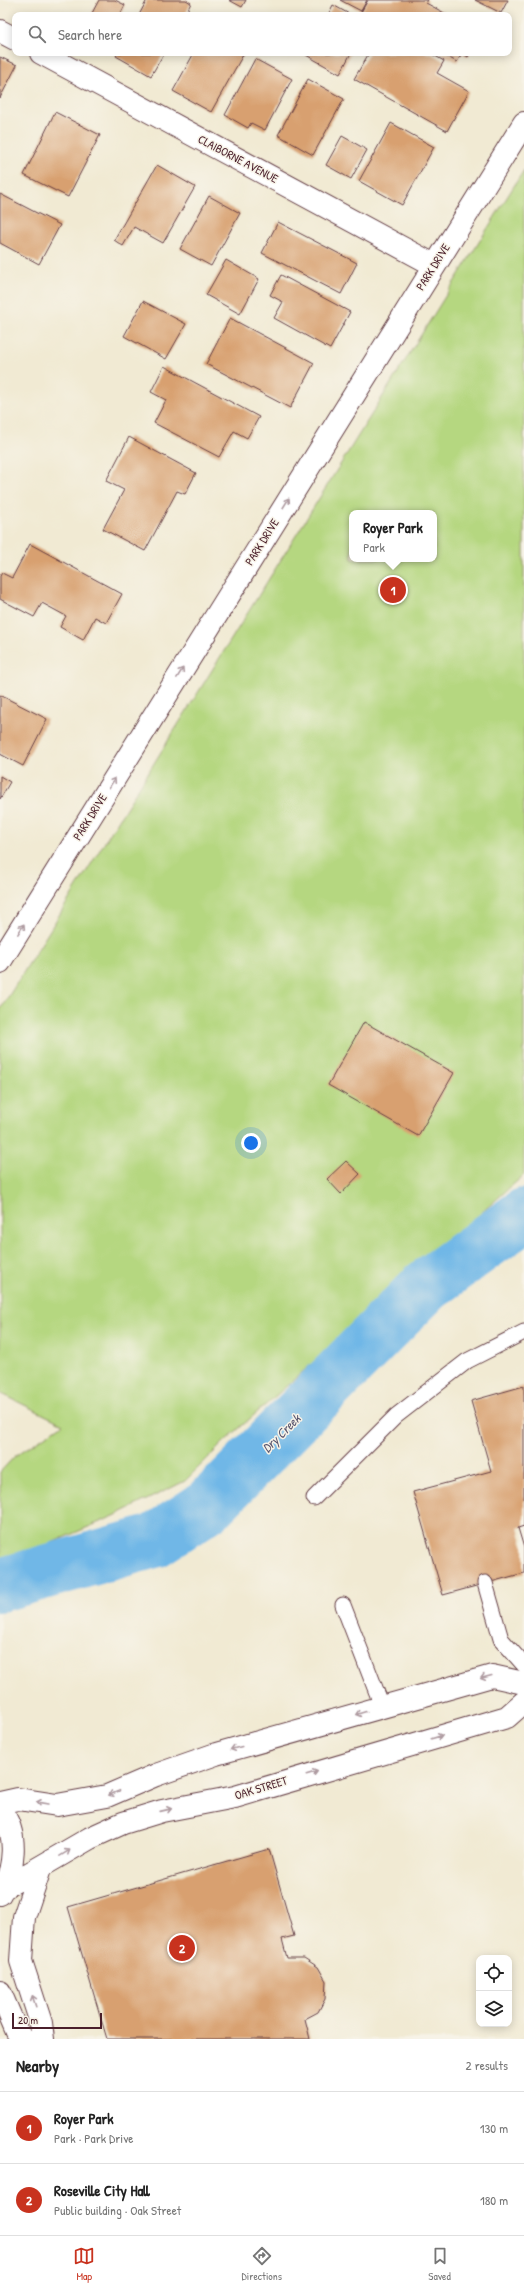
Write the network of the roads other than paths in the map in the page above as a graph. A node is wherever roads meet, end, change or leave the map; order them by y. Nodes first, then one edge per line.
1 (0, 31) edge
2 (12, 37) edge
3 (47, 56) edge
4 (524, 123) edge
5 (434, 265) junction
6 (0, 962) edge
7 (524, 1332) edge
8 (314, 1498) dead end
9 (485, 1584) dead end
10 (344, 1604) dead end
11 (524, 1665) edge
12 (524, 1682) edge
13 (524, 1702) edge
14 (382, 1706) junction
15 (0, 1803) edge
16 (0, 1810) edge
17 (40, 1868) junction
18 (2, 1891) edge
19 (0, 1992) edge
20 (24, 2039) edge
21 (43, 2039) edge

1 - 2 street
3 - 5 street, CLAIBORNE AVENUE
4 - 5 street, PARK DRIVE
6 -> 5 street, PARK DRIVE
7 - 8 lane
9 - 11 lane
10 - 14 lane
12 -> 14 street
17 -> 13 street, OAK STREET
14 -> 15 street
16 - 18 street
17 - 18 street, OAK STREET
21 -> 17 street
19 - 20 street

